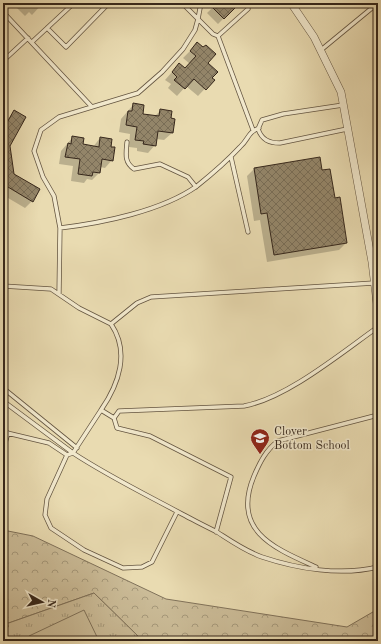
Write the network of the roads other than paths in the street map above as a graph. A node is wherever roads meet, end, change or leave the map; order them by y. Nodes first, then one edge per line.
1 (74, 3) edge
2 (109, 3) edge
3 (182, 3) edge
4 (201, 3) edge
5 (291, 3) edge
6 (378, 3) edge
7 (248, 9) dead end
8 (3, 12) edge
9 (198, 19) junction
10 (47, 28) junction
11 (218, 36) junction
12 (28, 38) junction
13 (32, 42) junction
14 (320, 50) junction
15 (3, 61) edge
16 (343, 105) junction
17 (92, 107) junction
18 (258, 128) junction
19 (347, 129) junction
20 (253, 130) junction
21 (127, 142) dead end
22 (231, 157) junction
23 (196, 186) junction
24 (60, 228) junction
25 (248, 232) dead end
26 (374, 283) junction
27 (3, 286) edge
28 (59, 294) junction
29 (378, 312) edge
30 (111, 324) junction
31 (378, 327) edge
32 (3, 388) edge
33 (3, 401) edge
34 (101, 410) junction
35 (378, 415) edge
36 (114, 418) junction
37 (3, 432) edge
38 (8, 433) junction
39 (77, 448) junction
40 (3, 450) edge
41 (73, 453) junction
42 (67, 455) junction
43 (177, 512) junction
44 (216, 532) junction
45 (378, 567) edge
46 (321, 569) junction

1 - 10 lane
2 - 10 lane
3 - 9 lane
4 - 9 lane
5 - 14 street
6 - 14 lane
7 - 11 lane
8 - 12 lane
9 - 11 lane
9 - 17 lane
10 - 13 lane
11 - 20 lane
12 - 13 lane
12 - 15 lane
13 - 17 lane
14 - 16 street
16 - 18 lane
16 - 19 street
17 - 24 lane
18 - 19 lane
18 - 20 lane
19 - 26 street
20 - 22 lane
21 - 23 lane
22 - 23 lane
22 - 25 lane
23 - 24 lane
24 - 28 lane
26 - 29 street
26 - 30 lane
27 - 28 lane
28 - 30 lane
30 - 34 lane
31 - 36 lane
32 - 39 lane
33 - 41 lane
34 - 36 lane
34 - 39 lane
35 - 46 lane
36 - 44 lane
37 - 38 lane
38 - 40 lane
38 - 42 lane
39 - 41 lane
41 - 42 lane
41 - 43 lane
42 - 43 lane
43 - 44 lane
44 - 46 lane
45 - 46 lane

